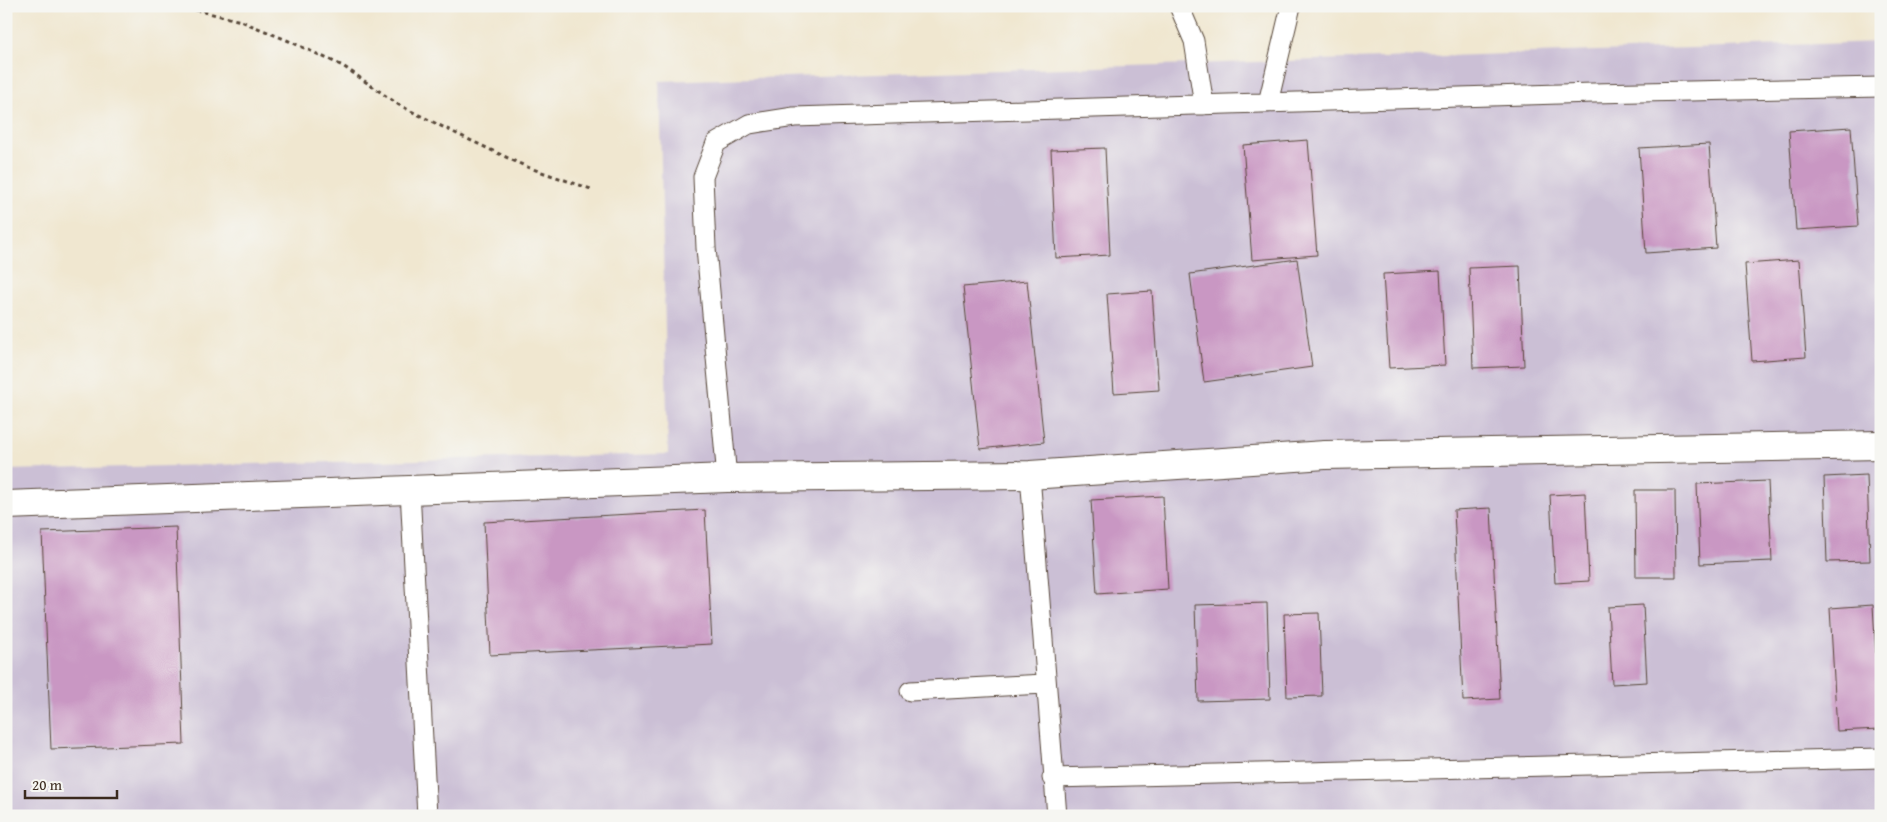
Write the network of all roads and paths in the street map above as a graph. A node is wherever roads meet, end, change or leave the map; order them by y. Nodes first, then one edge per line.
1 (180, 6) edge
2 (1179, 6) edge
3 (1290, 6) edge
4 (1881, 87) edge
5 (1268, 103) junction
6 (1204, 105) junction
7 (591, 189) dead end
8 (1881, 445) edge
9 (1030, 475) junction
10 (727, 478) junction
11 (410, 490) junction
12 (6, 505) edge
13 (1046, 684) junction
14 (910, 691) dead end
15 (1881, 758) edge
16 (1052, 778) junction
17 (427, 816) edge
18 (1056, 816) edge

1 - 7 path
2 - 6 lane
3 - 5 lane
4 - 5 lane
5 - 6 lane
6 - 10 lane
8 - 9 street
9 - 10 street
9 - 13 lane
10 - 11 street
11 - 12 street
11 - 17 lane
13 - 14 lane
13 - 16 lane
15 - 16 lane
16 - 18 lane

